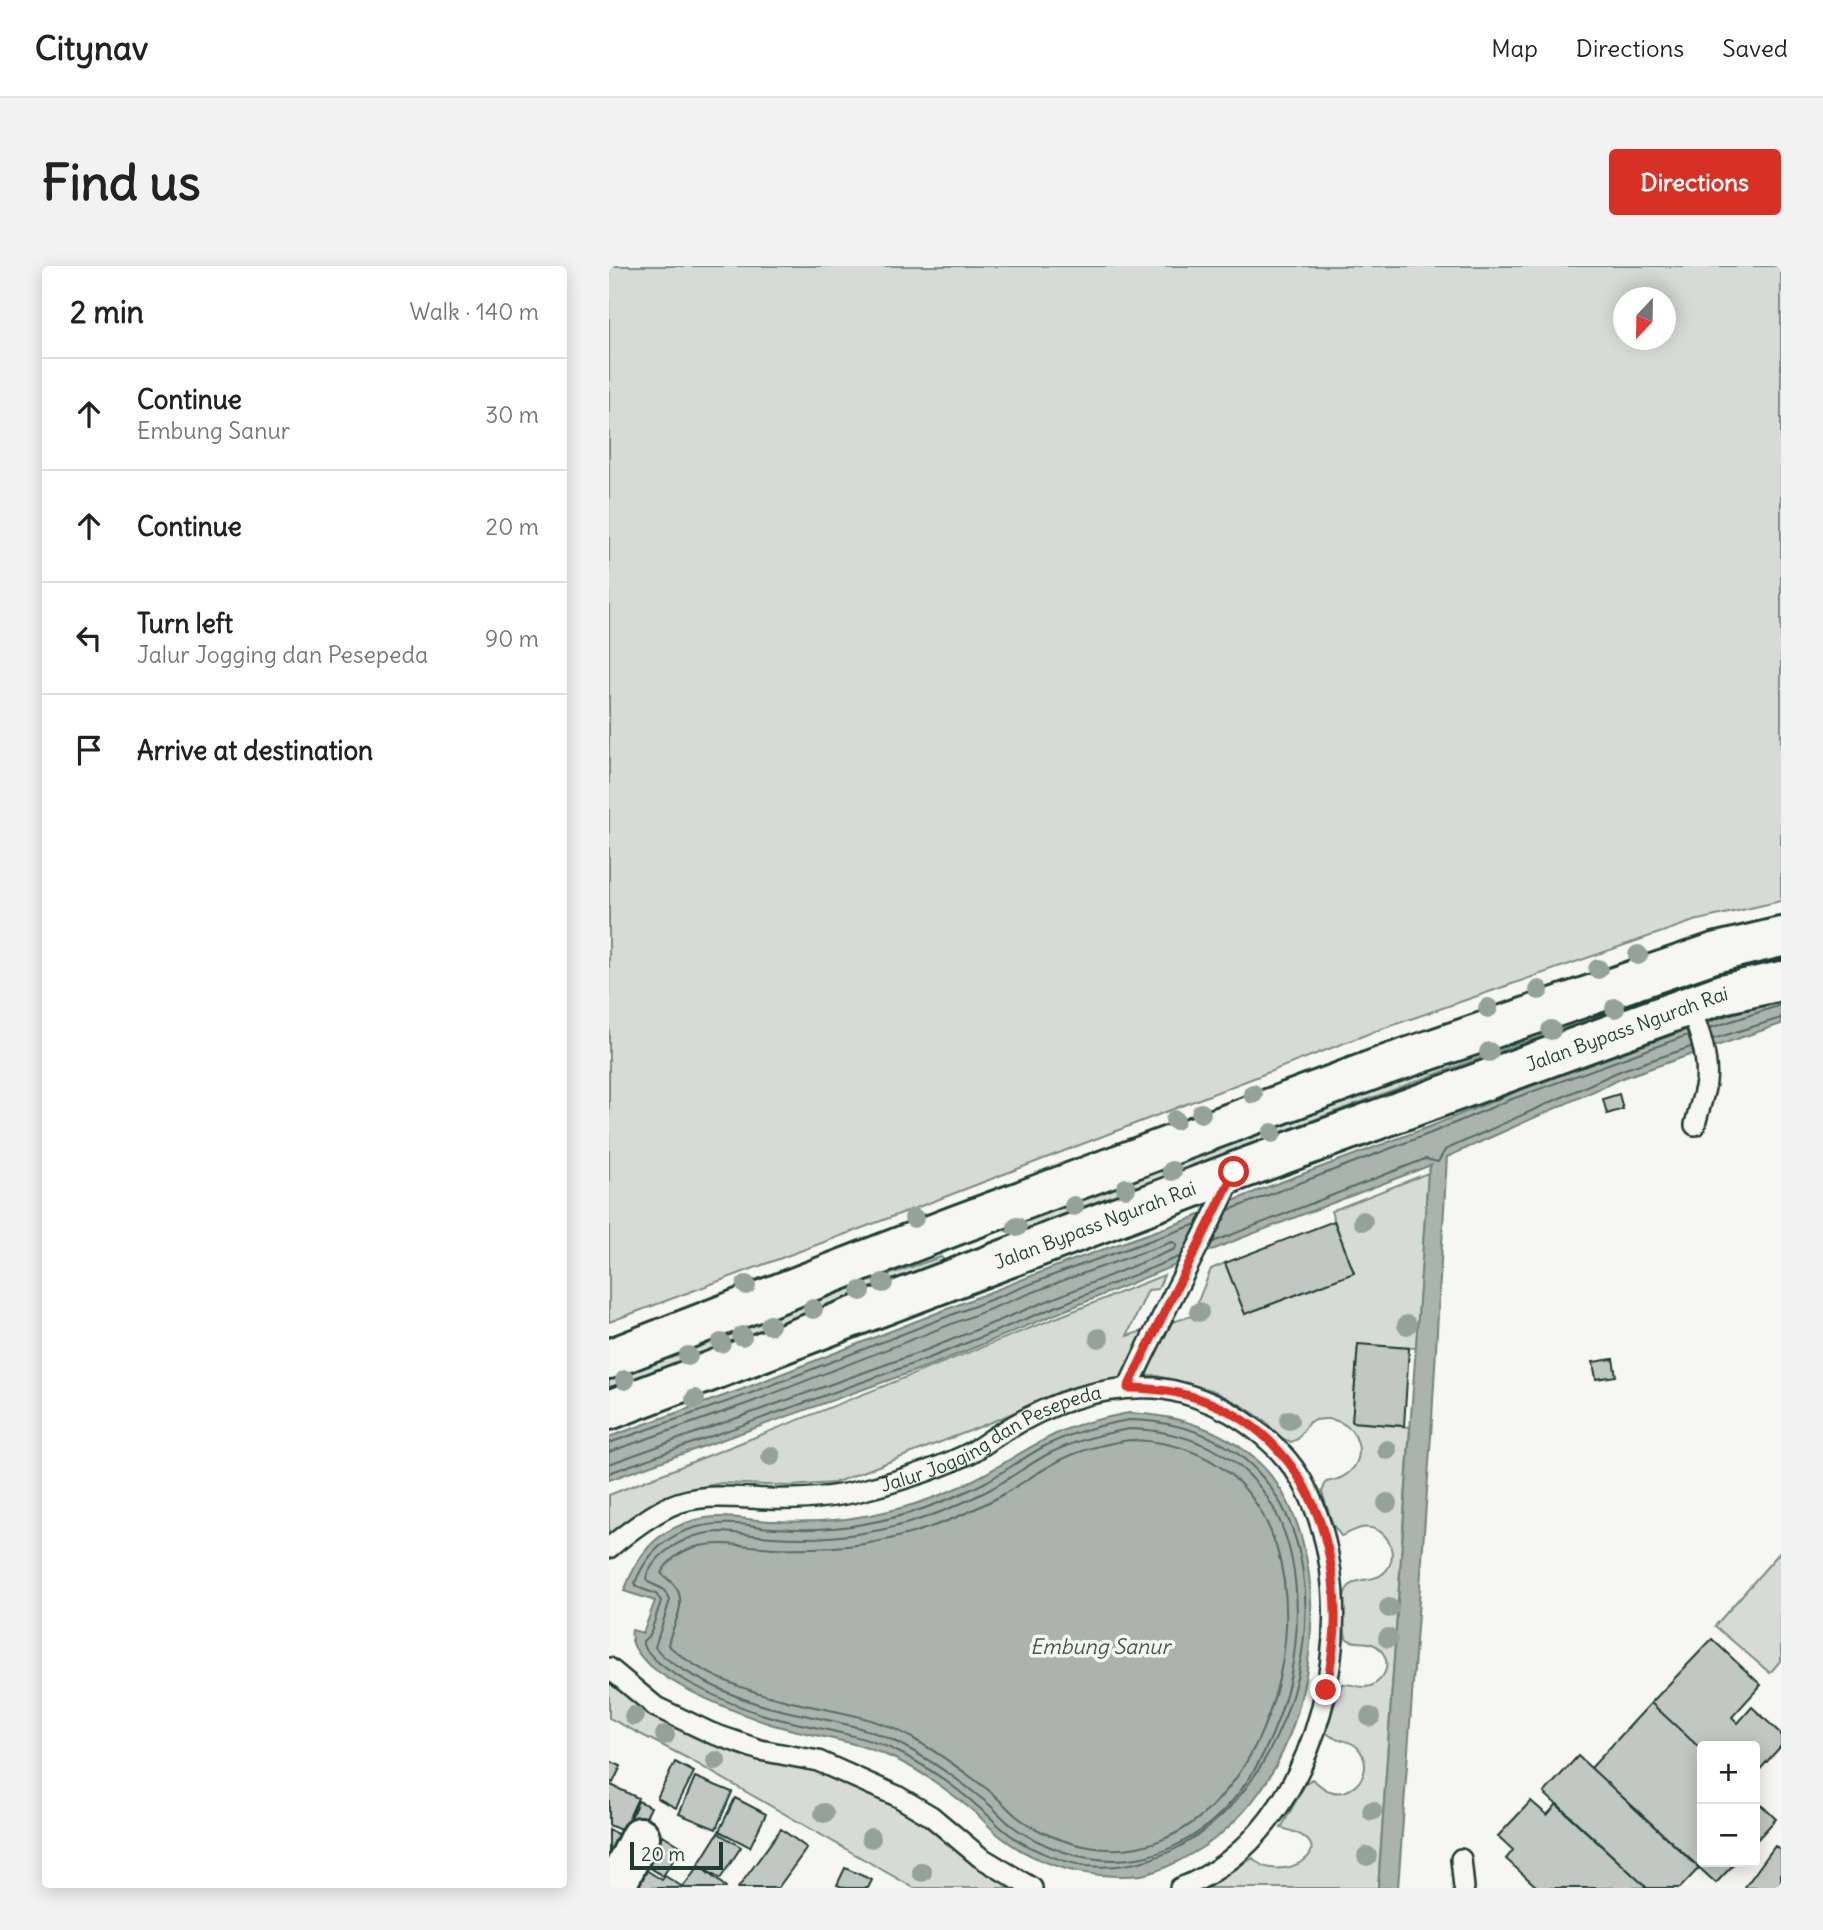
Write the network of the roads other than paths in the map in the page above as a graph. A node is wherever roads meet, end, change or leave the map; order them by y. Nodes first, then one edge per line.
1 (1781, 937) edge
2 (1781, 981) edge
3 (1693, 1014) junction
4 (1695, 1125) dead end
5 (1234, 1172) junction
6 (954, 1226) junction
7 (974, 1271) junction
8 (609, 1359) edge
9 (1128, 1388) junction
10 (609, 1410) edge
11 (609, 1548) edge
12 (609, 1668) edge
13 (640, 1837) dead end
14 (1461, 1859) dead end
15 (615, 1888) edge
16 (1032, 1888) edge
17 (1180, 1888) edge
18 (1464, 1888) edge

1 - 6 main road
2 - 3 main road, Jalan Bypass Ngurah Rai
3 - 4 lane
3 - 5 main road, Jalan Bypass Ngurah Rai
5 - 7 main road, Jalan Bypass Ngurah Rai
5 - 9 lane
6 - 7 main road
6 - 8 main road
7 - 10 main road, Jalan Bypass Ngurah Rai
9 - 11 lane, Jalur Jogging dan Pesepeda
9 - 17 lane, Jalur Jogging dan Pesepeda
12 - 16 lane
13 - 15 main road
14 - 18 lane

